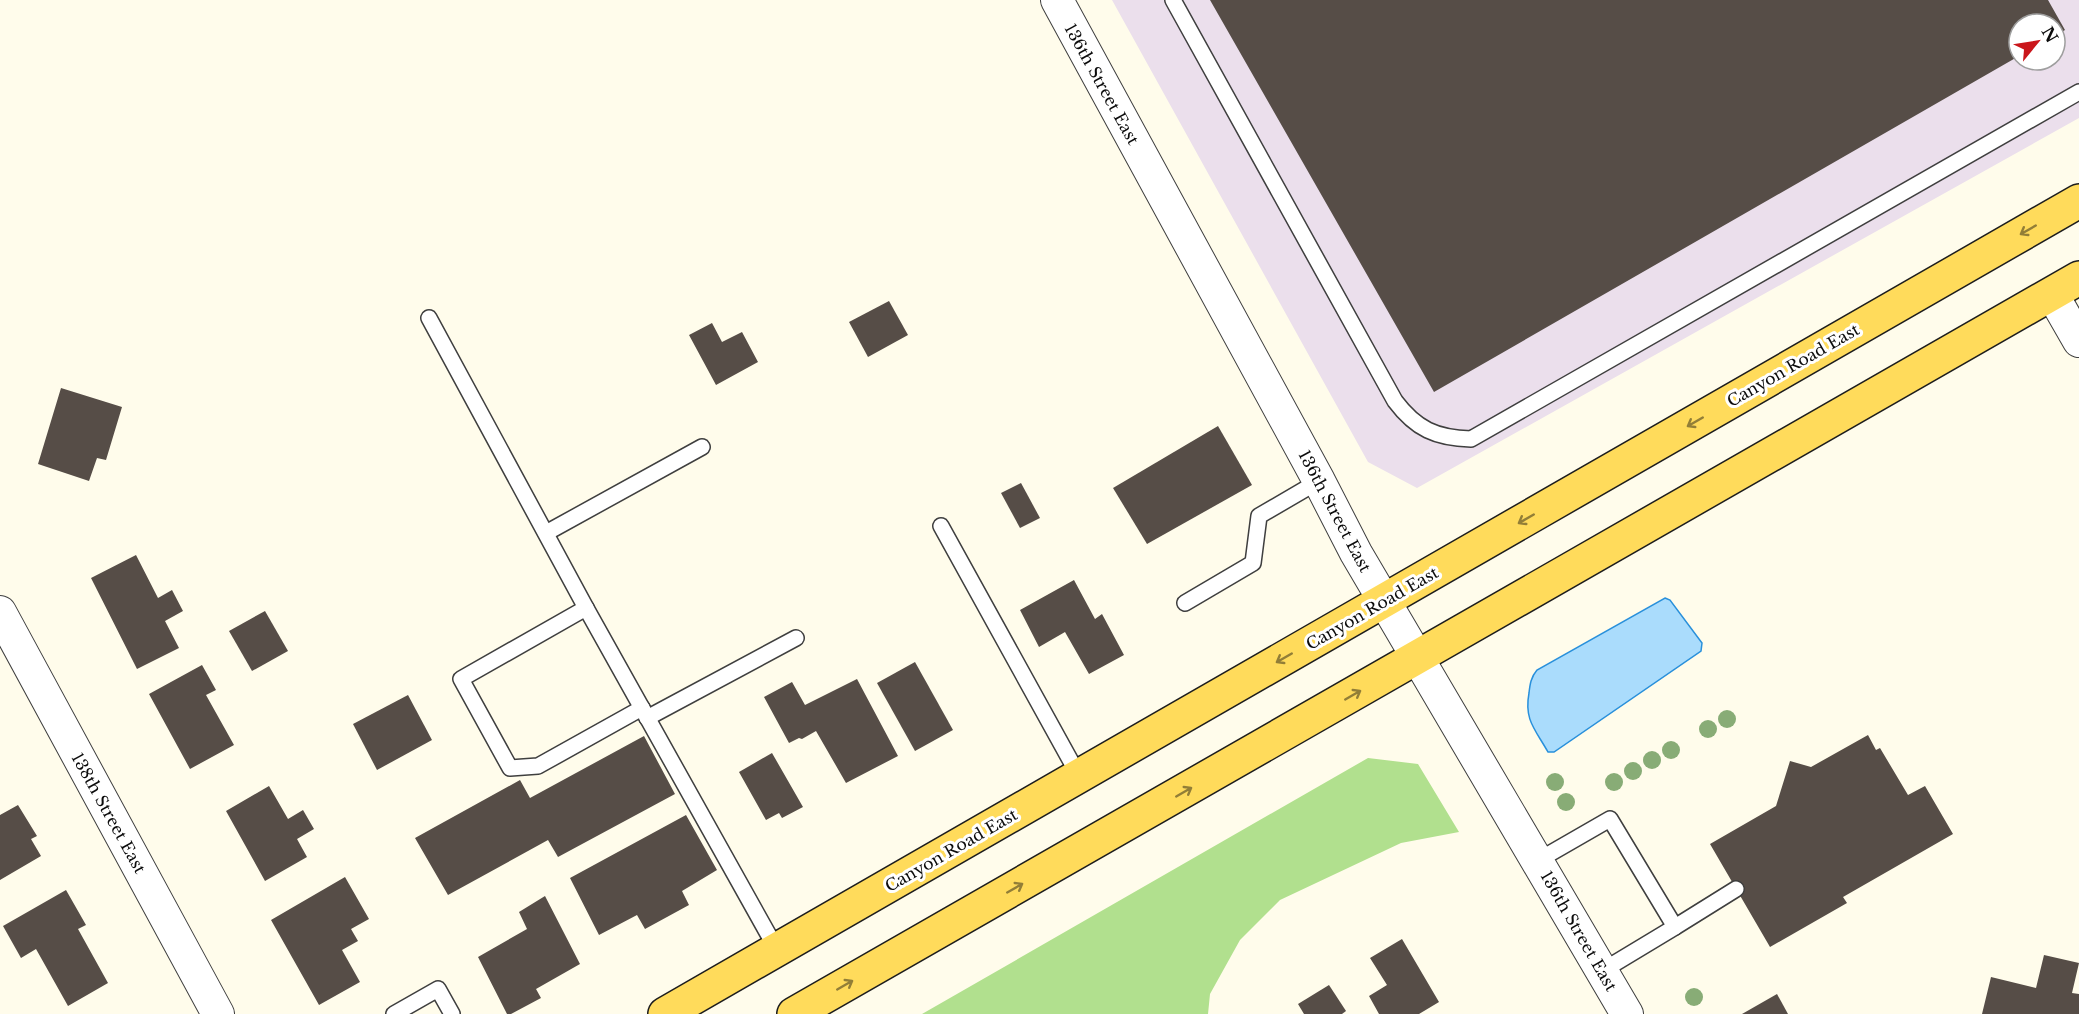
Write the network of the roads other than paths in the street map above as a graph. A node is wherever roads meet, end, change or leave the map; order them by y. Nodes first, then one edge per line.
1 (1057, 0) edge
2 (1173, 0) edge
3 (2079, 92) edge
4 (2079, 201) edge
5 (2065, 286) edge
6 (429, 318) dead end
7 (2079, 341) edge
8 (702, 447) dead end
9 (1319, 481) junction
10 (941, 526) dead end
11 (546, 533) junction
12 (1384, 601) junction
13 (1185, 603) dead end
14 (585, 608) junction
15 (0, 612) edge
16 (796, 638) dead end
17 (1418, 658) junction
18 (644, 713) junction
19 (1079, 776) junction
20 (1538, 861) junction
21 (1736, 889) dead end
22 (1675, 927) junction
23 (777, 950) junction
24 (1602, 971) junction
25 (218, 1014) edge
26 (394, 1014) edge
27 (452, 1014) edge
28 (665, 1014) edge
29 (794, 1014) edge
30 (1627, 1014) edge

1 - 9 street, 136th Street East
2 - 3 lane
4 -> 12 main road, Canyon Road East
5 - 7 street
5 - 17 main road
6 - 11 lane
8 - 11 lane
9 - 12 street, 136th Street East
9 - 13 lane
10 - 19 lane
11 - 14 lane
12 - 17 street, 136th Street East
12 -> 19 main road, Canyon Road East
14 - 18 lane
14 - 18 lane
15 - 25 street, 138th Street East
16 - 18 lane
17 - 20 street, 136th Street East
29 -> 17 main road
18 - 23 lane
19 - 23 main road, Canyon Road East
20 - 22 lane
20 - 24 street, 136th Street East
21 - 22 lane
22 - 24 lane
23 - 28 main road, Canyon Road East
24 - 30 street, 136th Street East
26 - 27 lane

